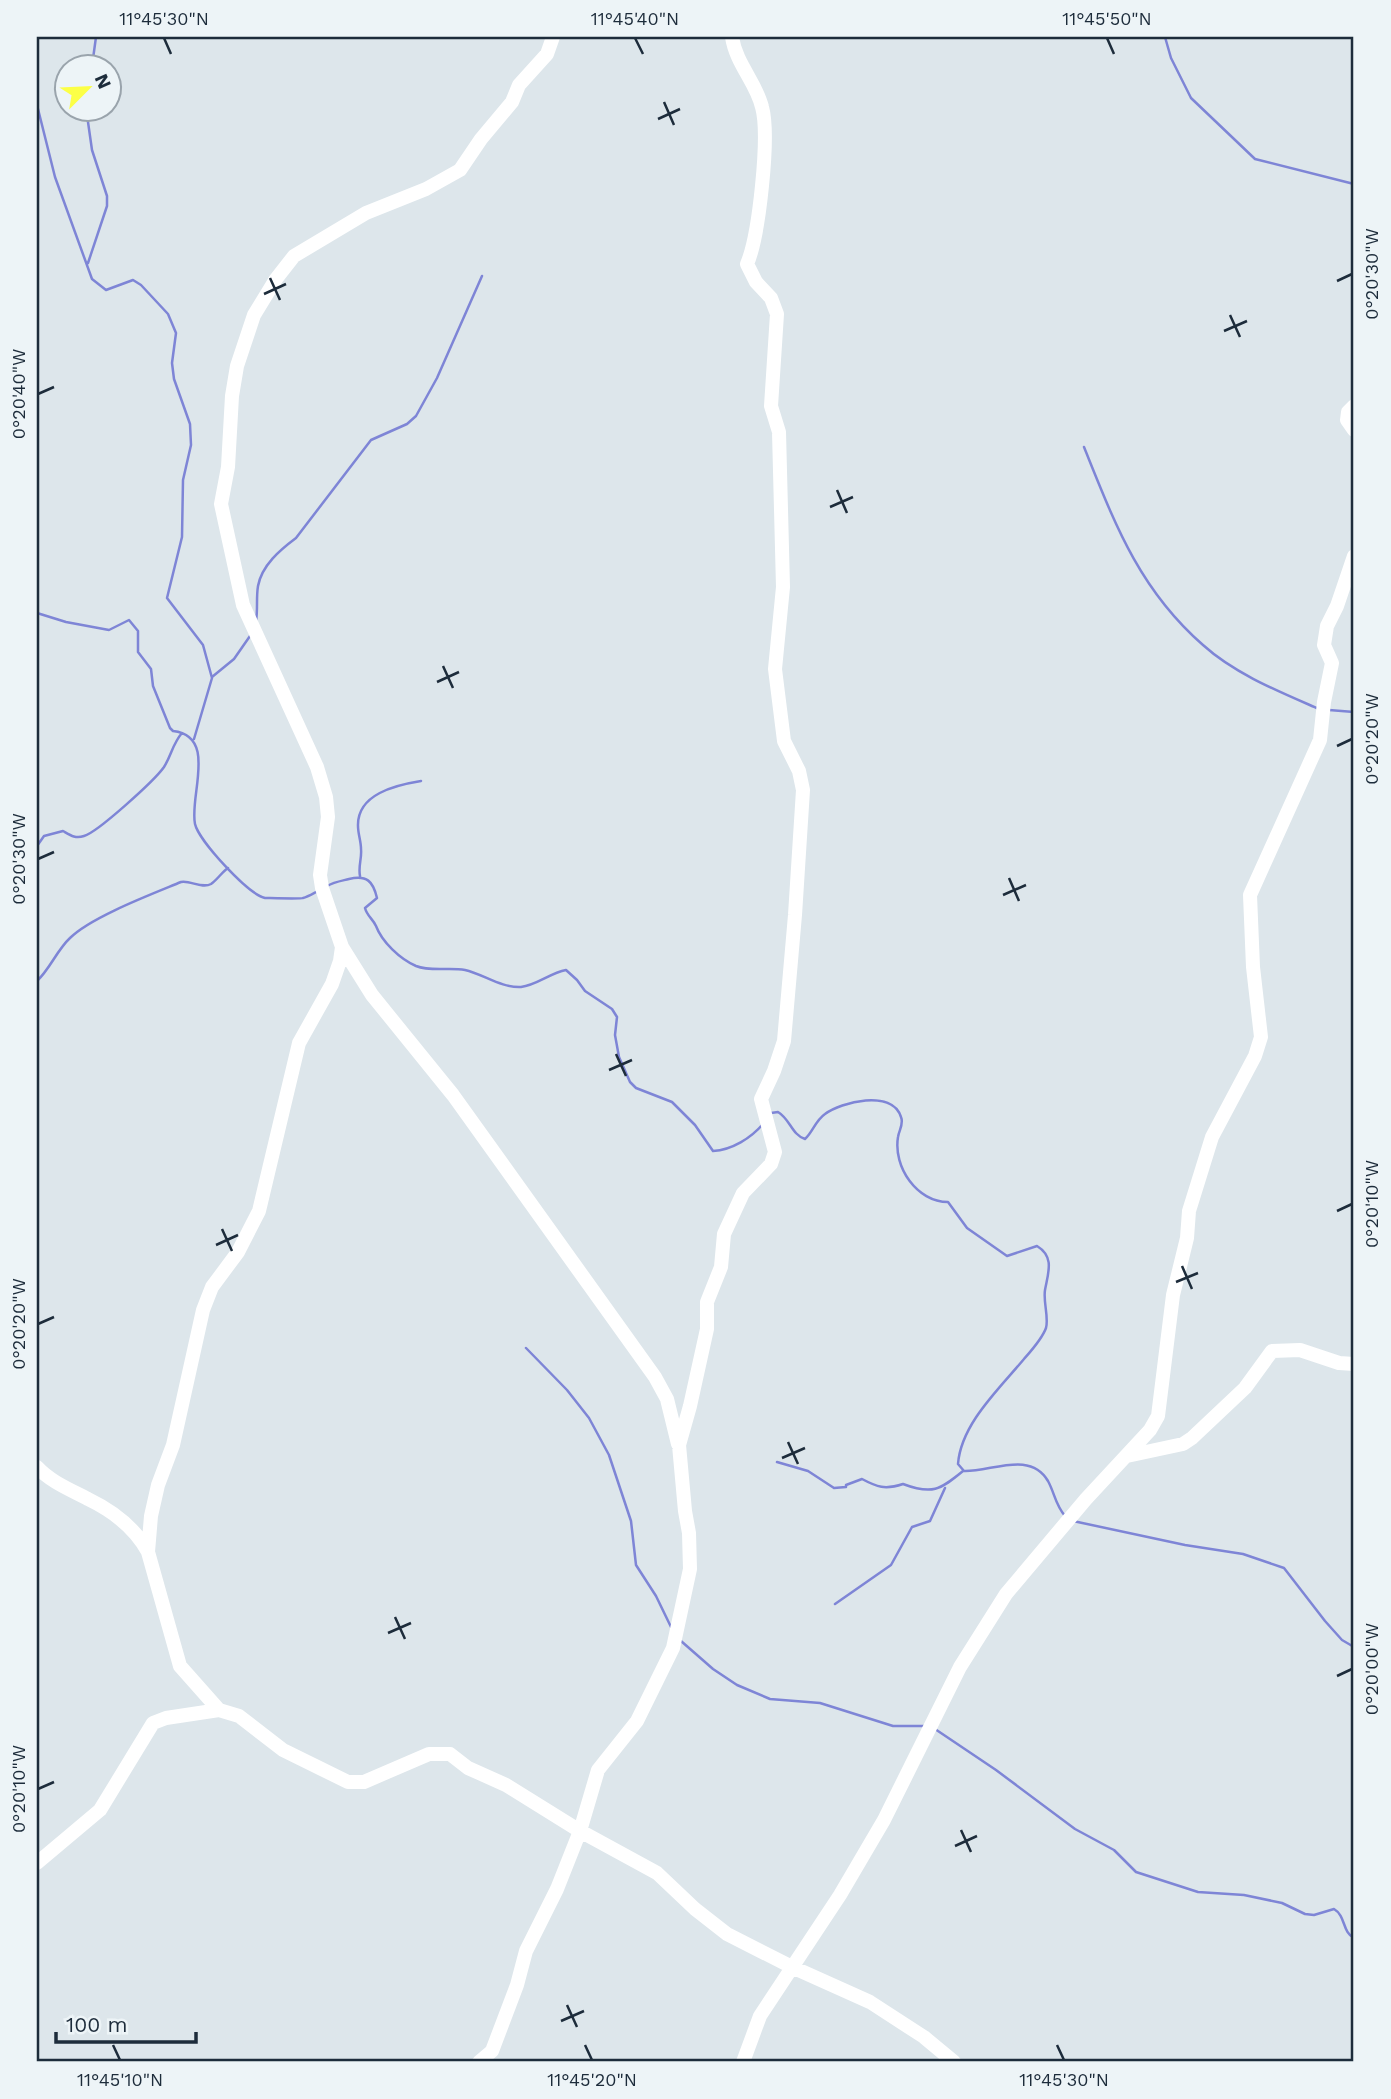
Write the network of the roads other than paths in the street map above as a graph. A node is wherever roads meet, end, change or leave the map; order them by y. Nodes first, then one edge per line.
1 (553, 37) edge
2 (732, 37) edge
3 (1354, 406) edge
4 (1354, 430) edge
5 (1354, 556) edge
6 (342, 947) junction
7 (1354, 1364) edge
8 (679, 1446) junction
9 (1126, 1456) junction
10 (37, 1467) edge
11 (148, 1552) junction
12 (219, 1710) junction
13 (580, 1831) junction
14 (37, 1863) edge
15 (792, 1967) junction
16 (479, 2062) edge
17 (743, 2062) edge
18 (954, 2062) edge

1 - 6 street
2 - 8 street
3 - 4 street
5 - 9 street
6 - 8 street
6 - 11 street
7 - 9 street
8 - 13 street
9 - 15 street
10 - 11 street
11 - 12 street
12 - 13 street
12 - 14 street
13 - 15 street
13 - 16 street
15 - 17 street
15 - 18 street

